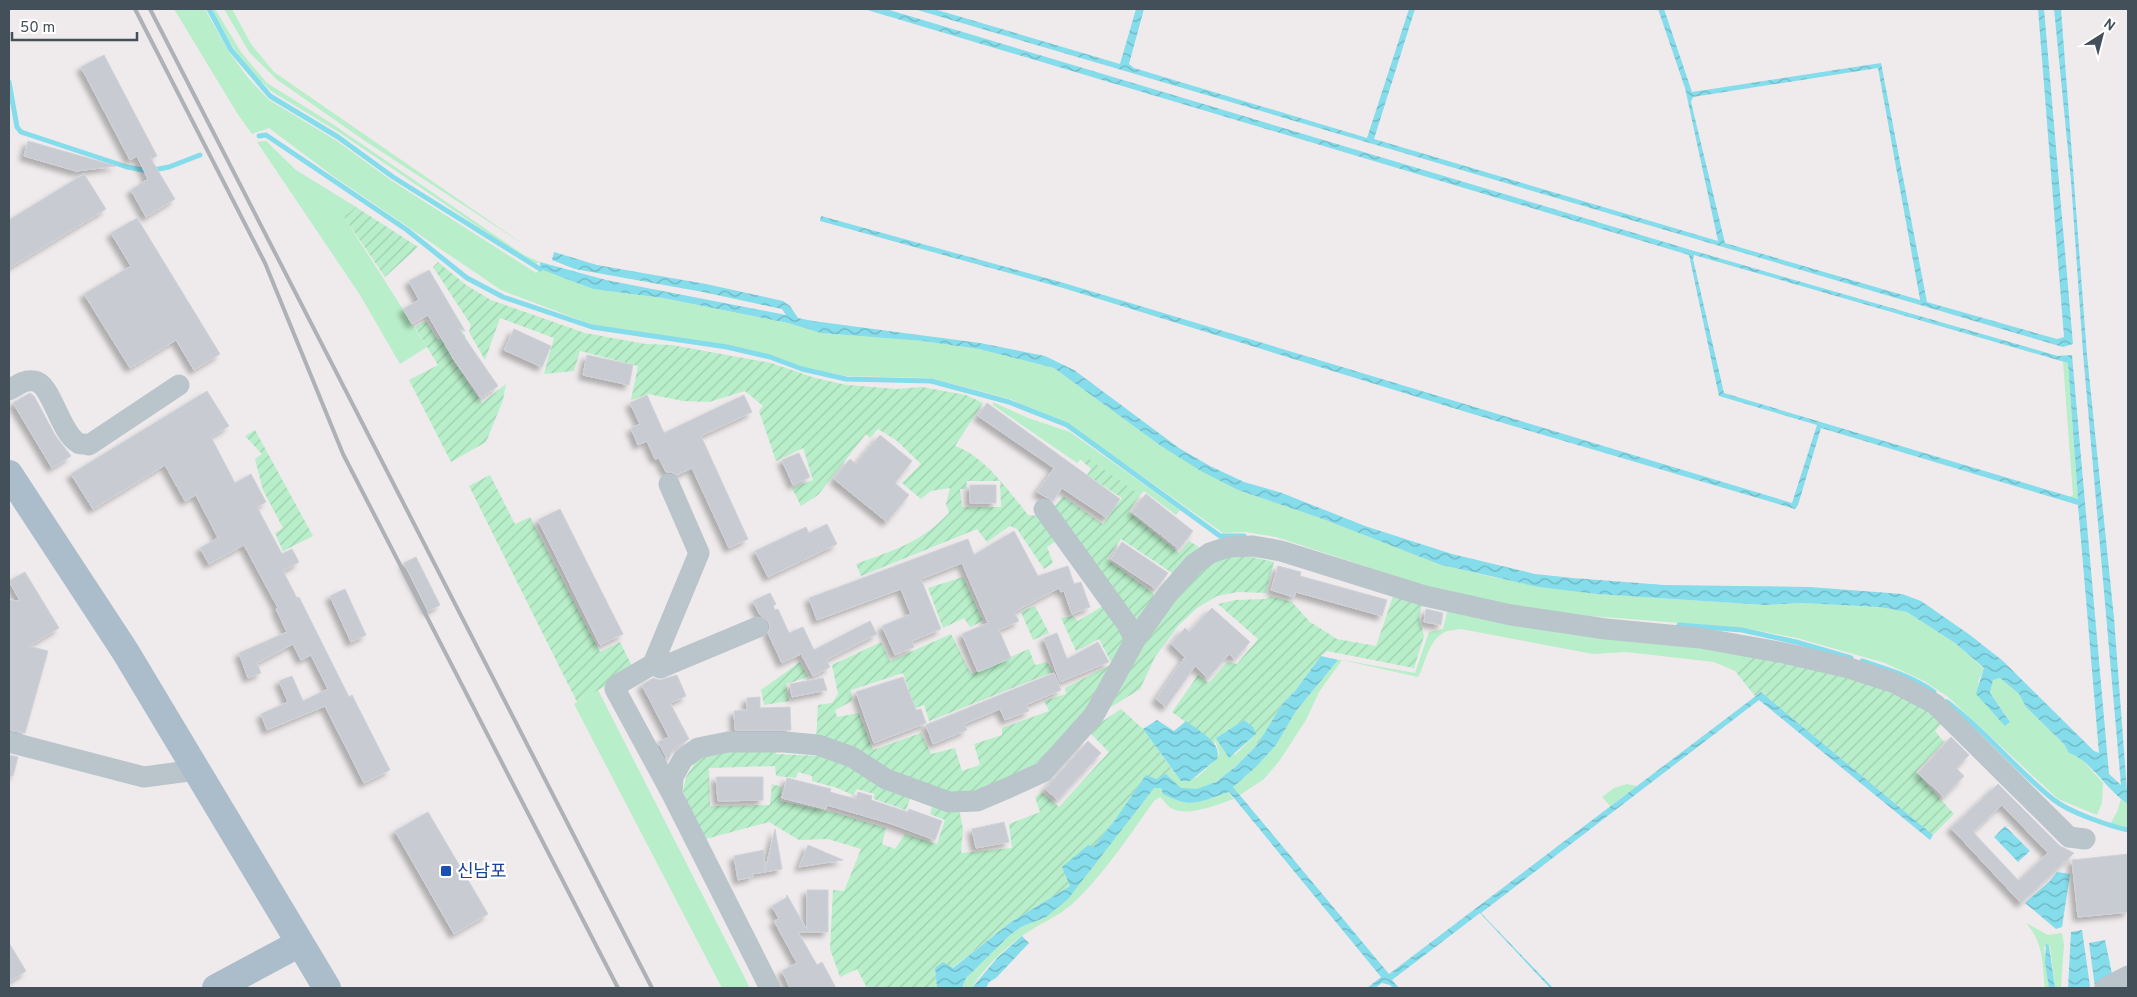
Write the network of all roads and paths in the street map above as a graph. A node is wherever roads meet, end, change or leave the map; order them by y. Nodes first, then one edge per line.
1 (179, 385) dead end
2 (9, 390) edge
3 (9, 474) edge
4 (669, 484) dead end
5 (1044, 508) dead end
6 (758, 627) dead end
7 (1135, 640) junction
8 (653, 664) junction
9 (9, 742) edge
10 (196, 770) junction
11 (672, 794) junction
12 (2085, 839) dead end
13 (300, 943) junction
14 (2128, 976) edge
15 (216, 988) edge
16 (327, 988) edge
17 (770, 988) edge
18 (2105, 988) edge

1 - 2 street
3 - 10 main road
4 - 8 street
5 - 7 street
6 - 8 street
7 - 11 street
7 - 12 street
8 - 11 street
9 - 10 street
10 - 13 main road
11 - 17 street
13 - 15 main road
13 - 16 main road
14 - 18 street

